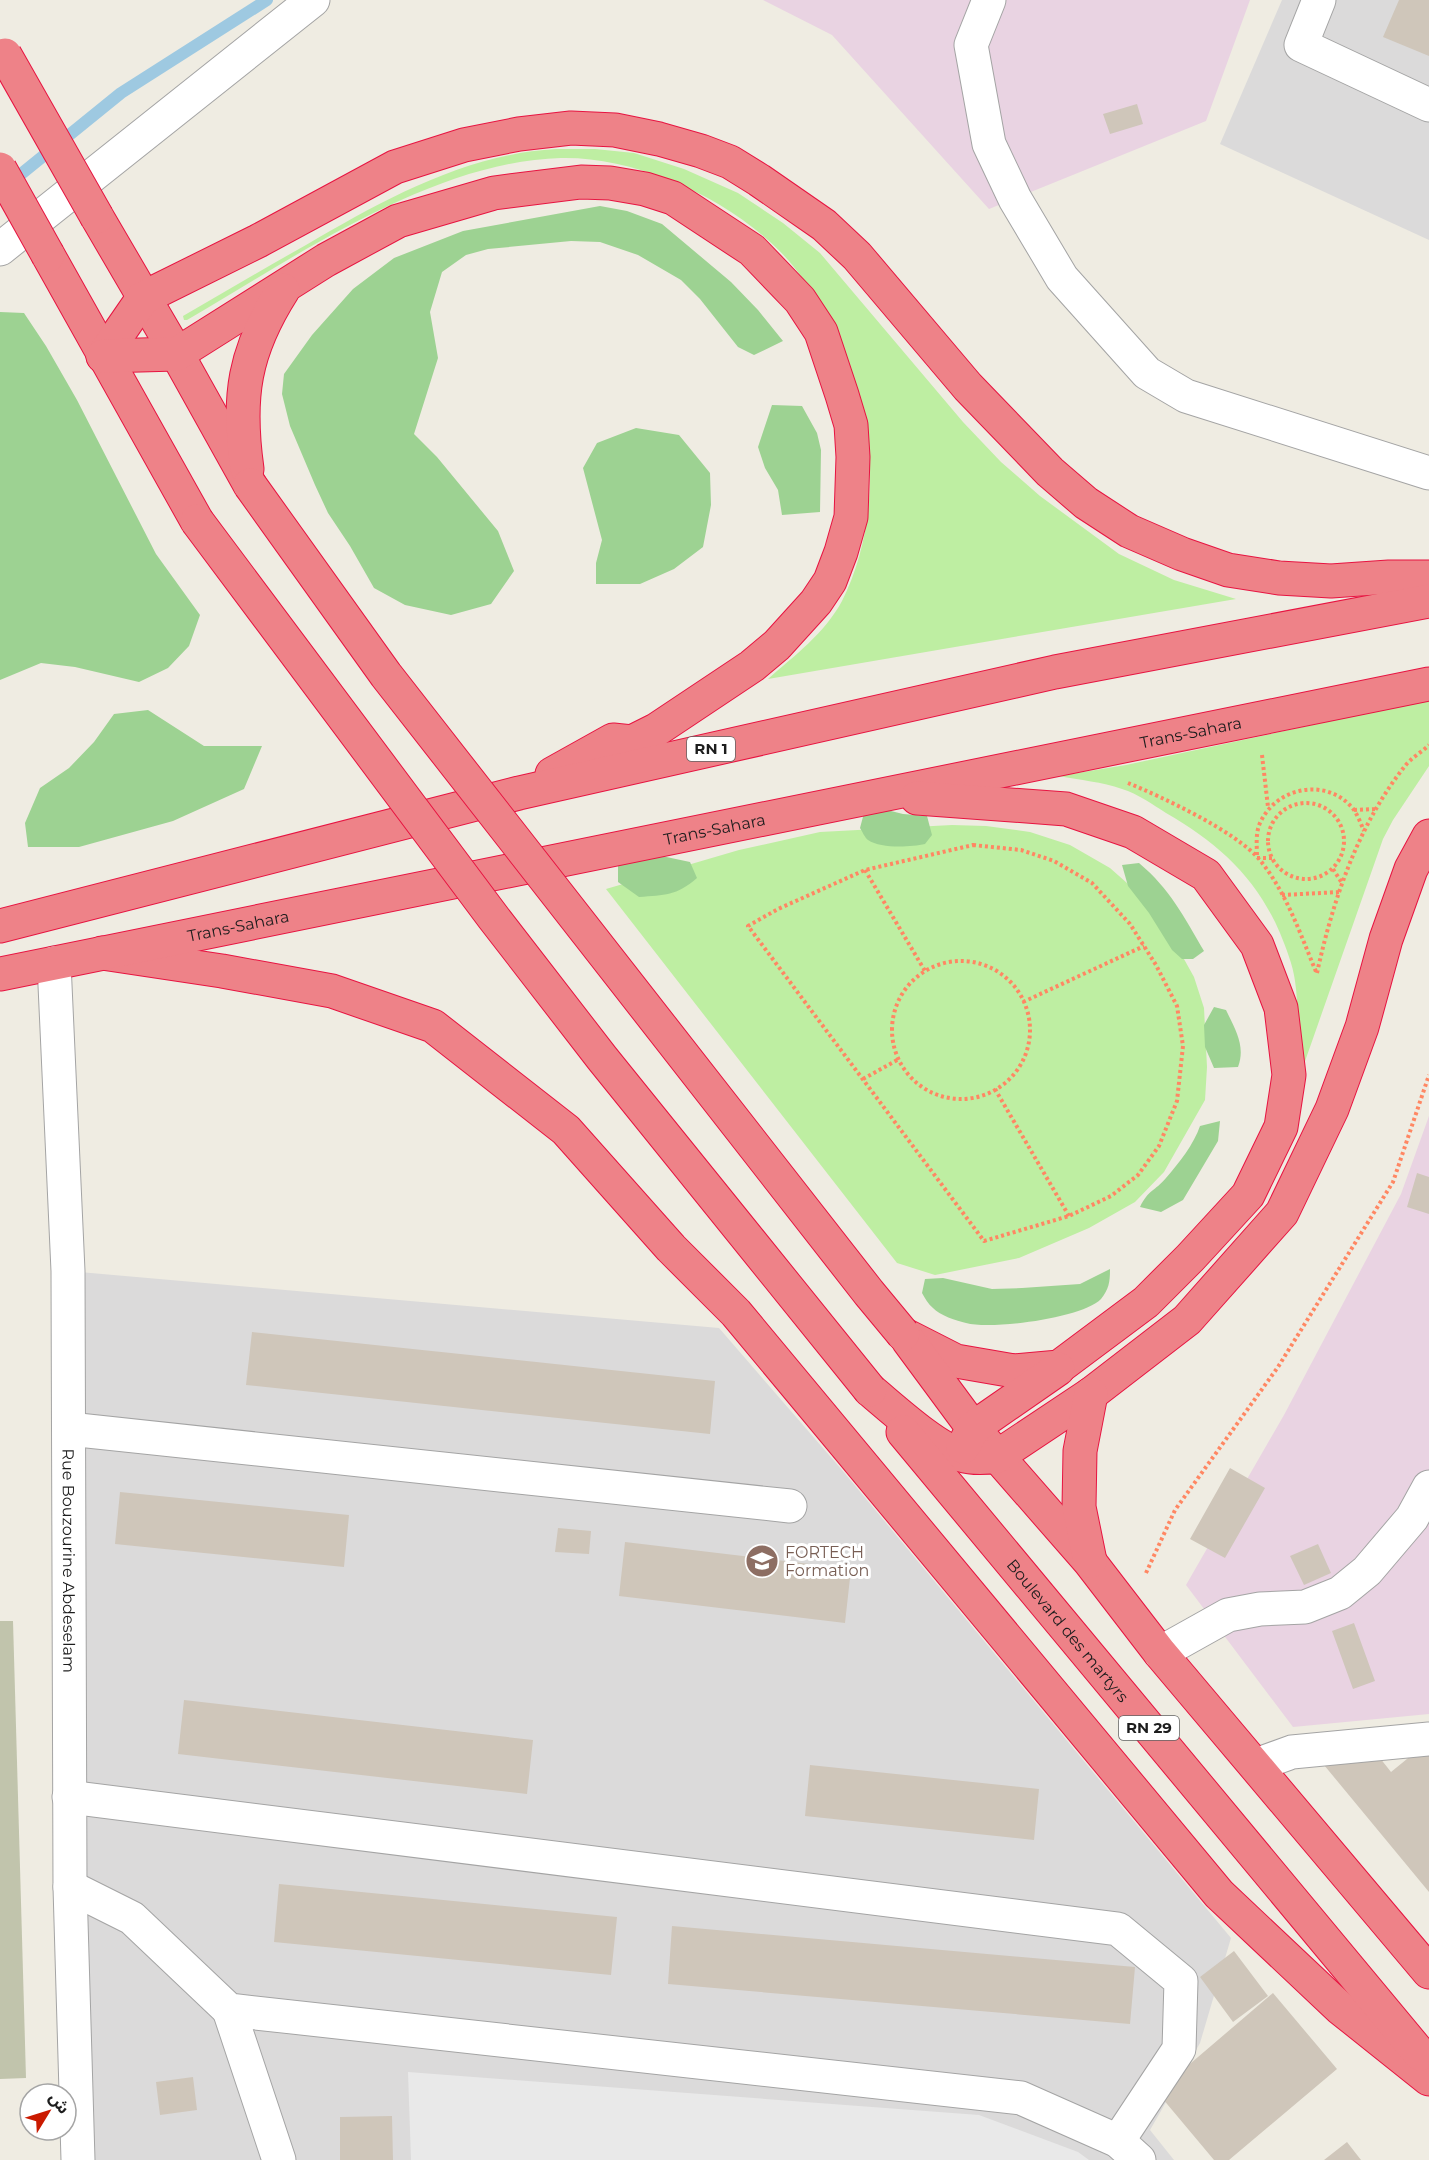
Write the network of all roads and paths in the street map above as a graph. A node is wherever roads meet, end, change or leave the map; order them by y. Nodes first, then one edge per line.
1 (313, 0) edge
2 (989, 0) edge
3 (1319, 0) edge
4 (2, 50) edge
5 (1429, 105) edge
6 (0, 169) edge
7 (0, 249) edge
8 (286, 286) junction
9 (142, 298) junction
10 (177, 354) junction
11 (103, 356) junction
12 (1429, 473) edge
13 (250, 486) junction
14 (1429, 577) edge
15 (1429, 601) edge
16 (1429, 684) edge
17 (1429, 745) edge
18 (1261, 747) dead end
19 (1118, 779) dead end
20 (519, 793) junction
21 (876, 795) junction
22 (1269, 808) junction
23 (1375, 809) junction
24 (1354, 810) junction
25 (1364, 832) junction
26 (1429, 836) edge
27 (1257, 858) junction
28 (1272, 858) junction
29 (1333, 869) junction
30 (865, 870) junction
31 (1342, 884) junction
32 (1340, 892) junction
33 (1282, 895) junction
34 (0, 926) edge
35 (1144, 946) junction
36 (102, 953) junction
37 (54, 963) junction
38 (925, 972) junction
39 (0, 974) edge
40 (1023, 1002) junction
41 (899, 1059) junction
42 (1429, 1075) edge
43 (863, 1079) junction
44 (995, 1089) junction
45 (1069, 1216) junction
46 (903, 1334) junction
47 (1059, 1367) junction
48 (870, 1390) junction
49 (1091, 1394) junction
50 (69, 1429) junction
51 (966, 1441) junction
52 (998, 1456) junction
53 (1429, 1487) edge
54 (954, 1493) junction
55 (790, 1506) dead end
56 (1090, 1562) junction
57 (1125, 1607) junction
58 (1160, 1653) junction
59 (1429, 1739) edge
60 (1256, 1765) junction
61 (69, 1797) junction
62 (70, 1887) junction
63 (1429, 1972) edge
64 (229, 2010) junction
65 (1429, 2064) edge
66 (1429, 2079) edge
67 (1129, 2150) edge
68 (78, 2160) edge
69 (279, 2160) edge

1 - 7 street
2 - 12 street
3 - 5 street
4 - 9 highway, bridge
6 - 11 highway, bridge
8 - 10 highway
8 - 13 highway
8 - 20 highway
9 - 10 highway
9 - 11 highway
9 - 14 highway
10 - 11 highway
10 - 13 highway
11 - 48 highway, bridge
13 - 46 highway, bridge
15 - 20 highway, RN 1
16 - 21 highway, Trans-Sahara
17 - 23 path
18 - 22 path
19 - 27 path
20 - 34 highway, RN 1
21 - 36 highway, Trans-Sahara
21 - 47 highway
22 - 24 path
22 - 27 path
23 - 24 path
23 - 25 path
24 - 25 path
25 - 31 path
26 - 49 highway
27 - 28 path
27 - 33 path
28 - 29 path
28 - 29 path
29 - 31 path
30 - 35 path
30 - 38 path
30 - 43 path
31 - 32 path
32 - 33 path
32 - 33 path
35 - 40 path
35 - 45 path
36 - 37 highway, Trans-Sahara
36 - 66 highway
37 - 39 highway, Trans-Sahara
37 - 50 street, Rue Bouzourine Abdeselam
38 - 40 path
38 - 41 path
40 - 44 path
41 - 43 path
41 - 44 path
42 - 57 path
43 - 45 path
44 - 45 path
46 - 47 highway
46 - 51 highway
47 - 51 highway
48 - 51 highway
48 - 54 highway, Boulevard des martyrs / RN 29
49 - 52 highway
49 - 56 highway
50 - 55 street
50 - 61 street, Rue Bouzourine Abdeselam
51 - 52 highway
51 - 54 highway
52 - 56 highway
53 - 58 street
54 - 65 highway, Boulevard des martyrs / RN 29
56 - 57 highway
57 - 58 highway
58 - 60 highway
59 - 60 street
60 - 63 highway
61 - 62 street, Rue Bouzourine Abdeselam
61 - 67 street
62 - 64 street
62 - 68 street, Rue Bouzourine Abdeselam
64 - 67 street
64 - 69 street

